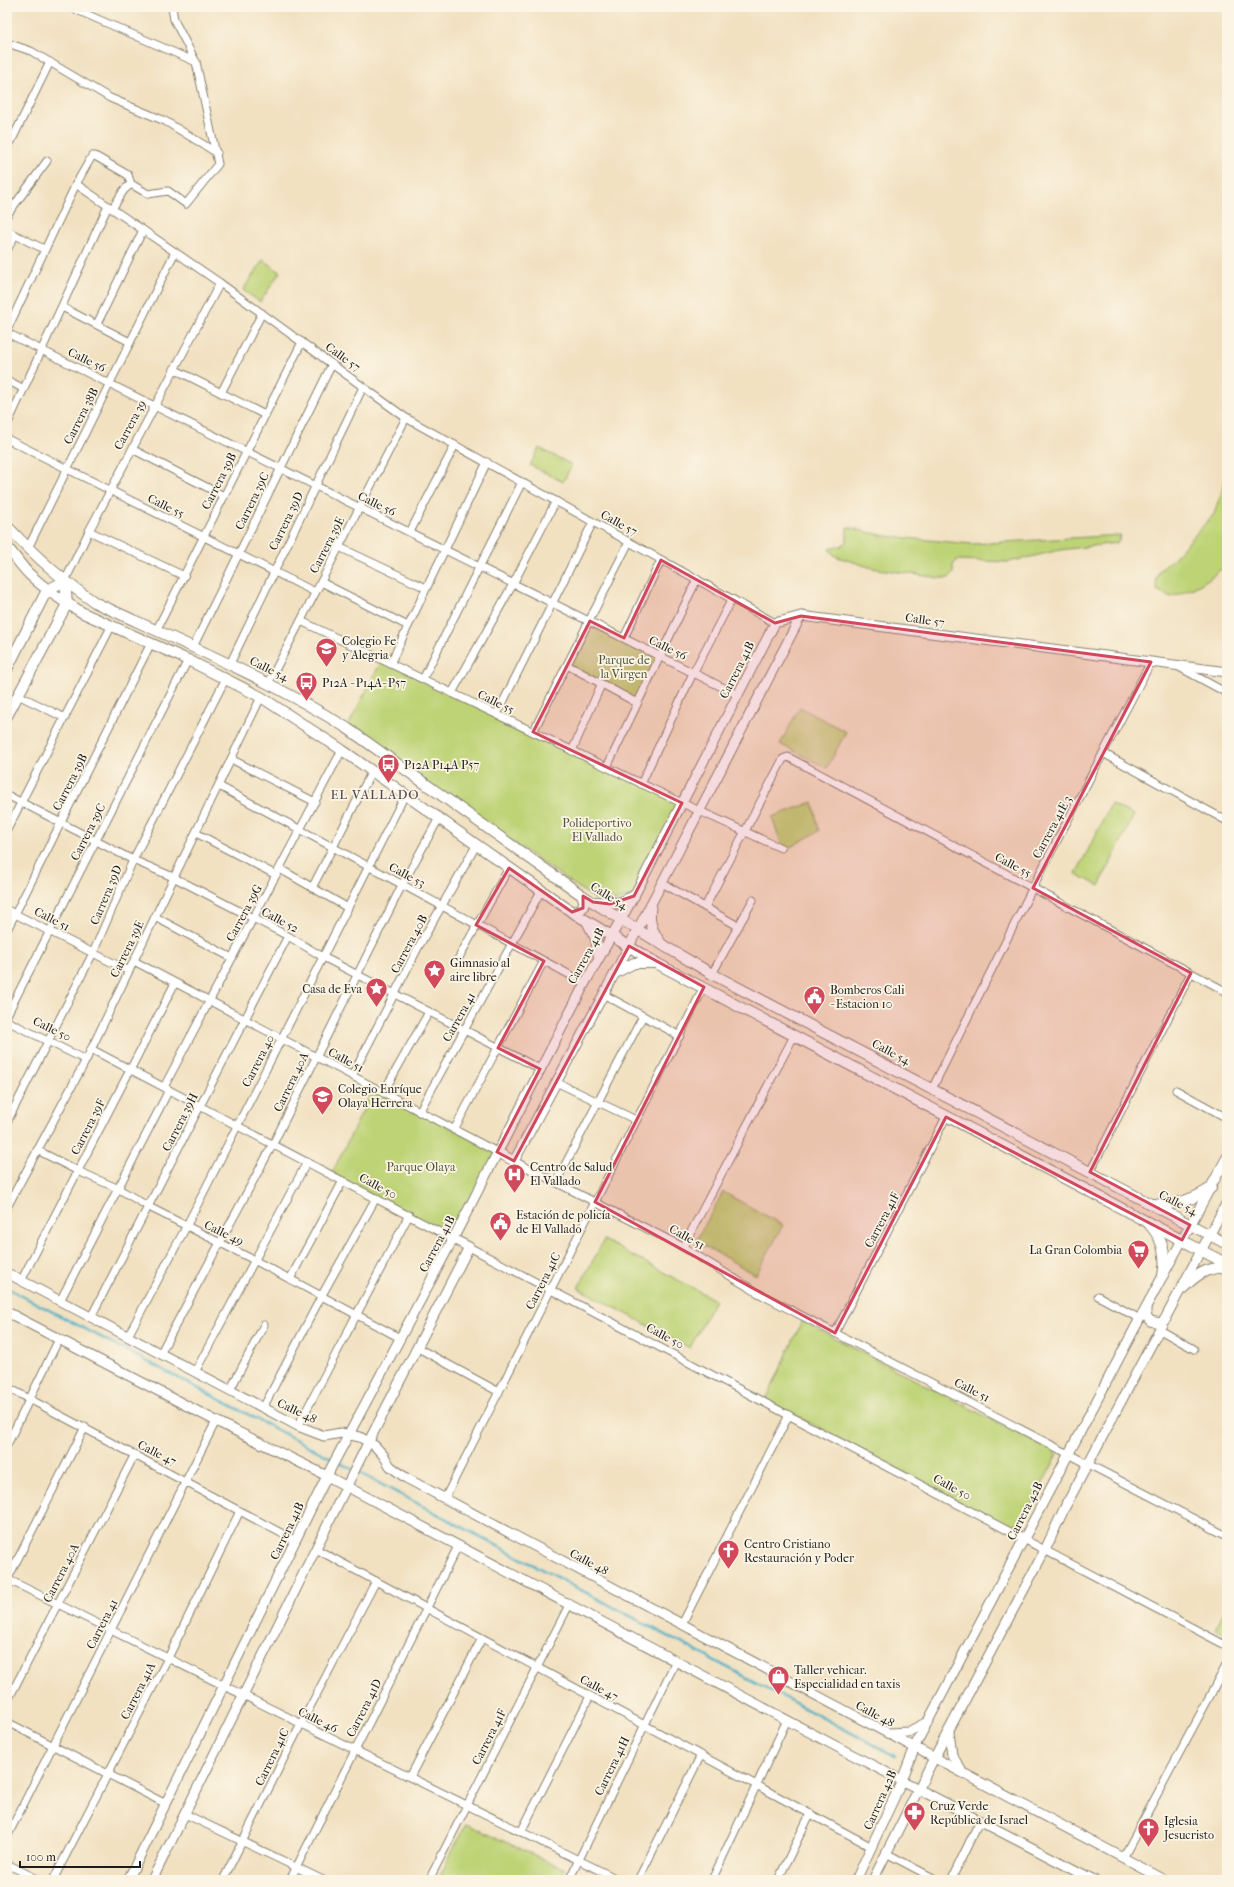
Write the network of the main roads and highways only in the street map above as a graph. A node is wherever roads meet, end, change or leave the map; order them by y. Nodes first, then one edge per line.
1 (7, 526) edge
2 (8, 551) edge
3 (29, 573) junction
4 (65, 581) junction
5 (47, 590) junction
6 (67, 604) junction
7 (38, 608) junction
8 (83, 614) junction
9 (55, 624) junction
10 (7, 669) edge
11 (7, 716) edge
12 (583, 896) junction
13 (634, 896) road end
14 (593, 902) junction
15 (650, 905) road end
16 (572, 912) junction
17 (587, 922) junction
18 (666, 948) junction
19 (599, 957) road end
20 (658, 964) junction
21 (615, 972) road end
22 (1211, 1188) road end
23 (1150, 1204) junction
24 (1139, 1217) junction
25 (1227, 1244) edge
26 (1227, 1264) edge
27 (1227, 1268) edge
28 (1164, 1275) road end
29 (1182, 1289) road end

1 - 4 main road, Calle 54
2 - 3 main road
3 - 5 main road
3 - 7 main road
4 - 5 main road
4 - 6 main road
4 - 12 main road, Calle 54
5 - 6 main road
5 - 7 main road
6 - 8 main road
6 - 9 main road
7 - 10 main road
8 - 9 main road
8 - 16 main road
9 - 11 main road
12 - 14 main road, Calle 54
12 - 16 main road
13 - 14 main road
14 - 18 main road, Calle 54
15 - 18 main road
16 - 17 main road
17 - 19 main road
17 - 20 main road
18 - 23 main road, Calle 54
20 - 21 main road
20 - 24 main road
22 - 23 main road
23 - 25 main road, Calle 54
24 - 26 main road
24 - 28 main road
27 - 29 main road

